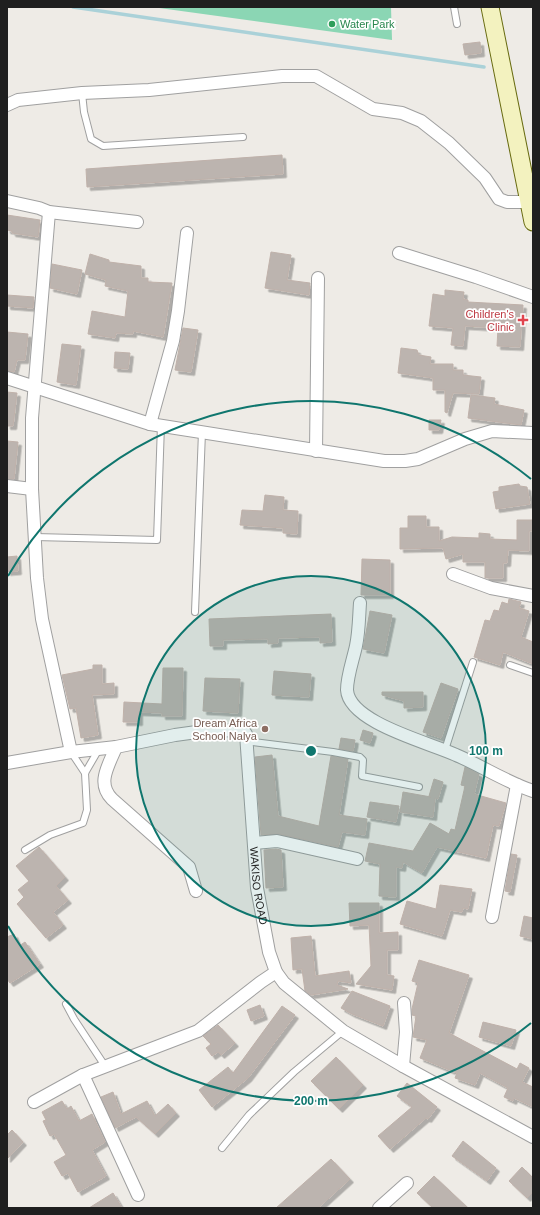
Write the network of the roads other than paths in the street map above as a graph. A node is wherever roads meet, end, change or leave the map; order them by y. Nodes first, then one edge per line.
1 (454, 7) edge
2 (490, 7) edge
3 (457, 24) dead end
4 (82, 93) junction
5 (7, 105) edge
6 (243, 137) dead end
7 (7, 201) edge
8 (529, 202) junction
9 (49, 212) junction
10 (137, 222) dead end
11 (533, 222) edge
12 (187, 233) dead end
13 (399, 253) dead end
14 (318, 278) dead end
15 (533, 298) edge
16 (7, 378) edge
17 (34, 385) junction
18 (155, 424) junction
19 (202, 432) junction
20 (533, 433) edge
21 (316, 451) junction
22 (7, 486) edge
23 (32, 489) junction
24 (35, 537) junction
25 (453, 574) dead end
26 (533, 596) edge
27 (360, 603) dead end
28 (195, 612) dead end
29 (473, 662) dead end
30 (510, 665) dead end
31 (533, 673) edge
32 (245, 741) junction
33 (116, 747) junction
34 (100, 749) junction
35 (445, 750) junction
36 (71, 752) junction
37 (7, 763) edge
38 (85, 773) junction
39 (517, 785) junction
40 (419, 787) dead end
41 (533, 791) edge
42 (254, 843) junction
43 (25, 850) dead end
44 (357, 859) dead end
45 (196, 891) dead end
46 (492, 917) dead end
47 (276, 972) junction
48 (404, 1003) dead end
49 (66, 1004) dead end
50 (343, 1031) junction
51 (106, 1066) junction
52 (403, 1066) junction
53 (83, 1076) junction
54 (34, 1102) dead end
55 (533, 1137) edge
56 (222, 1148) dead end
57 (407, 1183) dead end
58 (138, 1195) dead end
59 (379, 1208) edge

1 - 3 lane
2 - 8 main road
4 - 5 street
4 - 6 lane
4 - 8 street
7 - 9 street
8 - 11 main road
9 - 10 street
9 - 17 street
12 - 18 street
13 - 15 street
14 - 21 street
16 - 17 street
17 - 18 street
17 - 23 street
18 - 19 street
18 - 24 lane
19 - 21 street
19 - 28 lane
20 - 21 street
22 - 23 street
23 - 24 street
24 - 36 street
25 - 26 street
27 - 35 street
29 - 35 lane
30 - 31 lane
32 - 33 street
32 - 40 lane
32 - 42 street, WAKISO ROAD
33 - 34 street
33 - 45 street
34 - 36 street
34 - 38 lane
35 - 39 street
36 - 37 street
36 - 38 lane
38 - 43 lane
39 - 41 street
39 - 46 street
42 - 44 street
42 - 47 street, WAKISO ROAD
47 - 50 street, WAKISO ROAD
47 - 51 street
48 - 52 street
49 - 51 lane
50 - 52 street, WAKISO ROAD
50 - 56 lane
51 - 53 street
52 - 55 street, WAKISO ROAD
53 - 54 street
53 - 58 street
57 - 59 street

